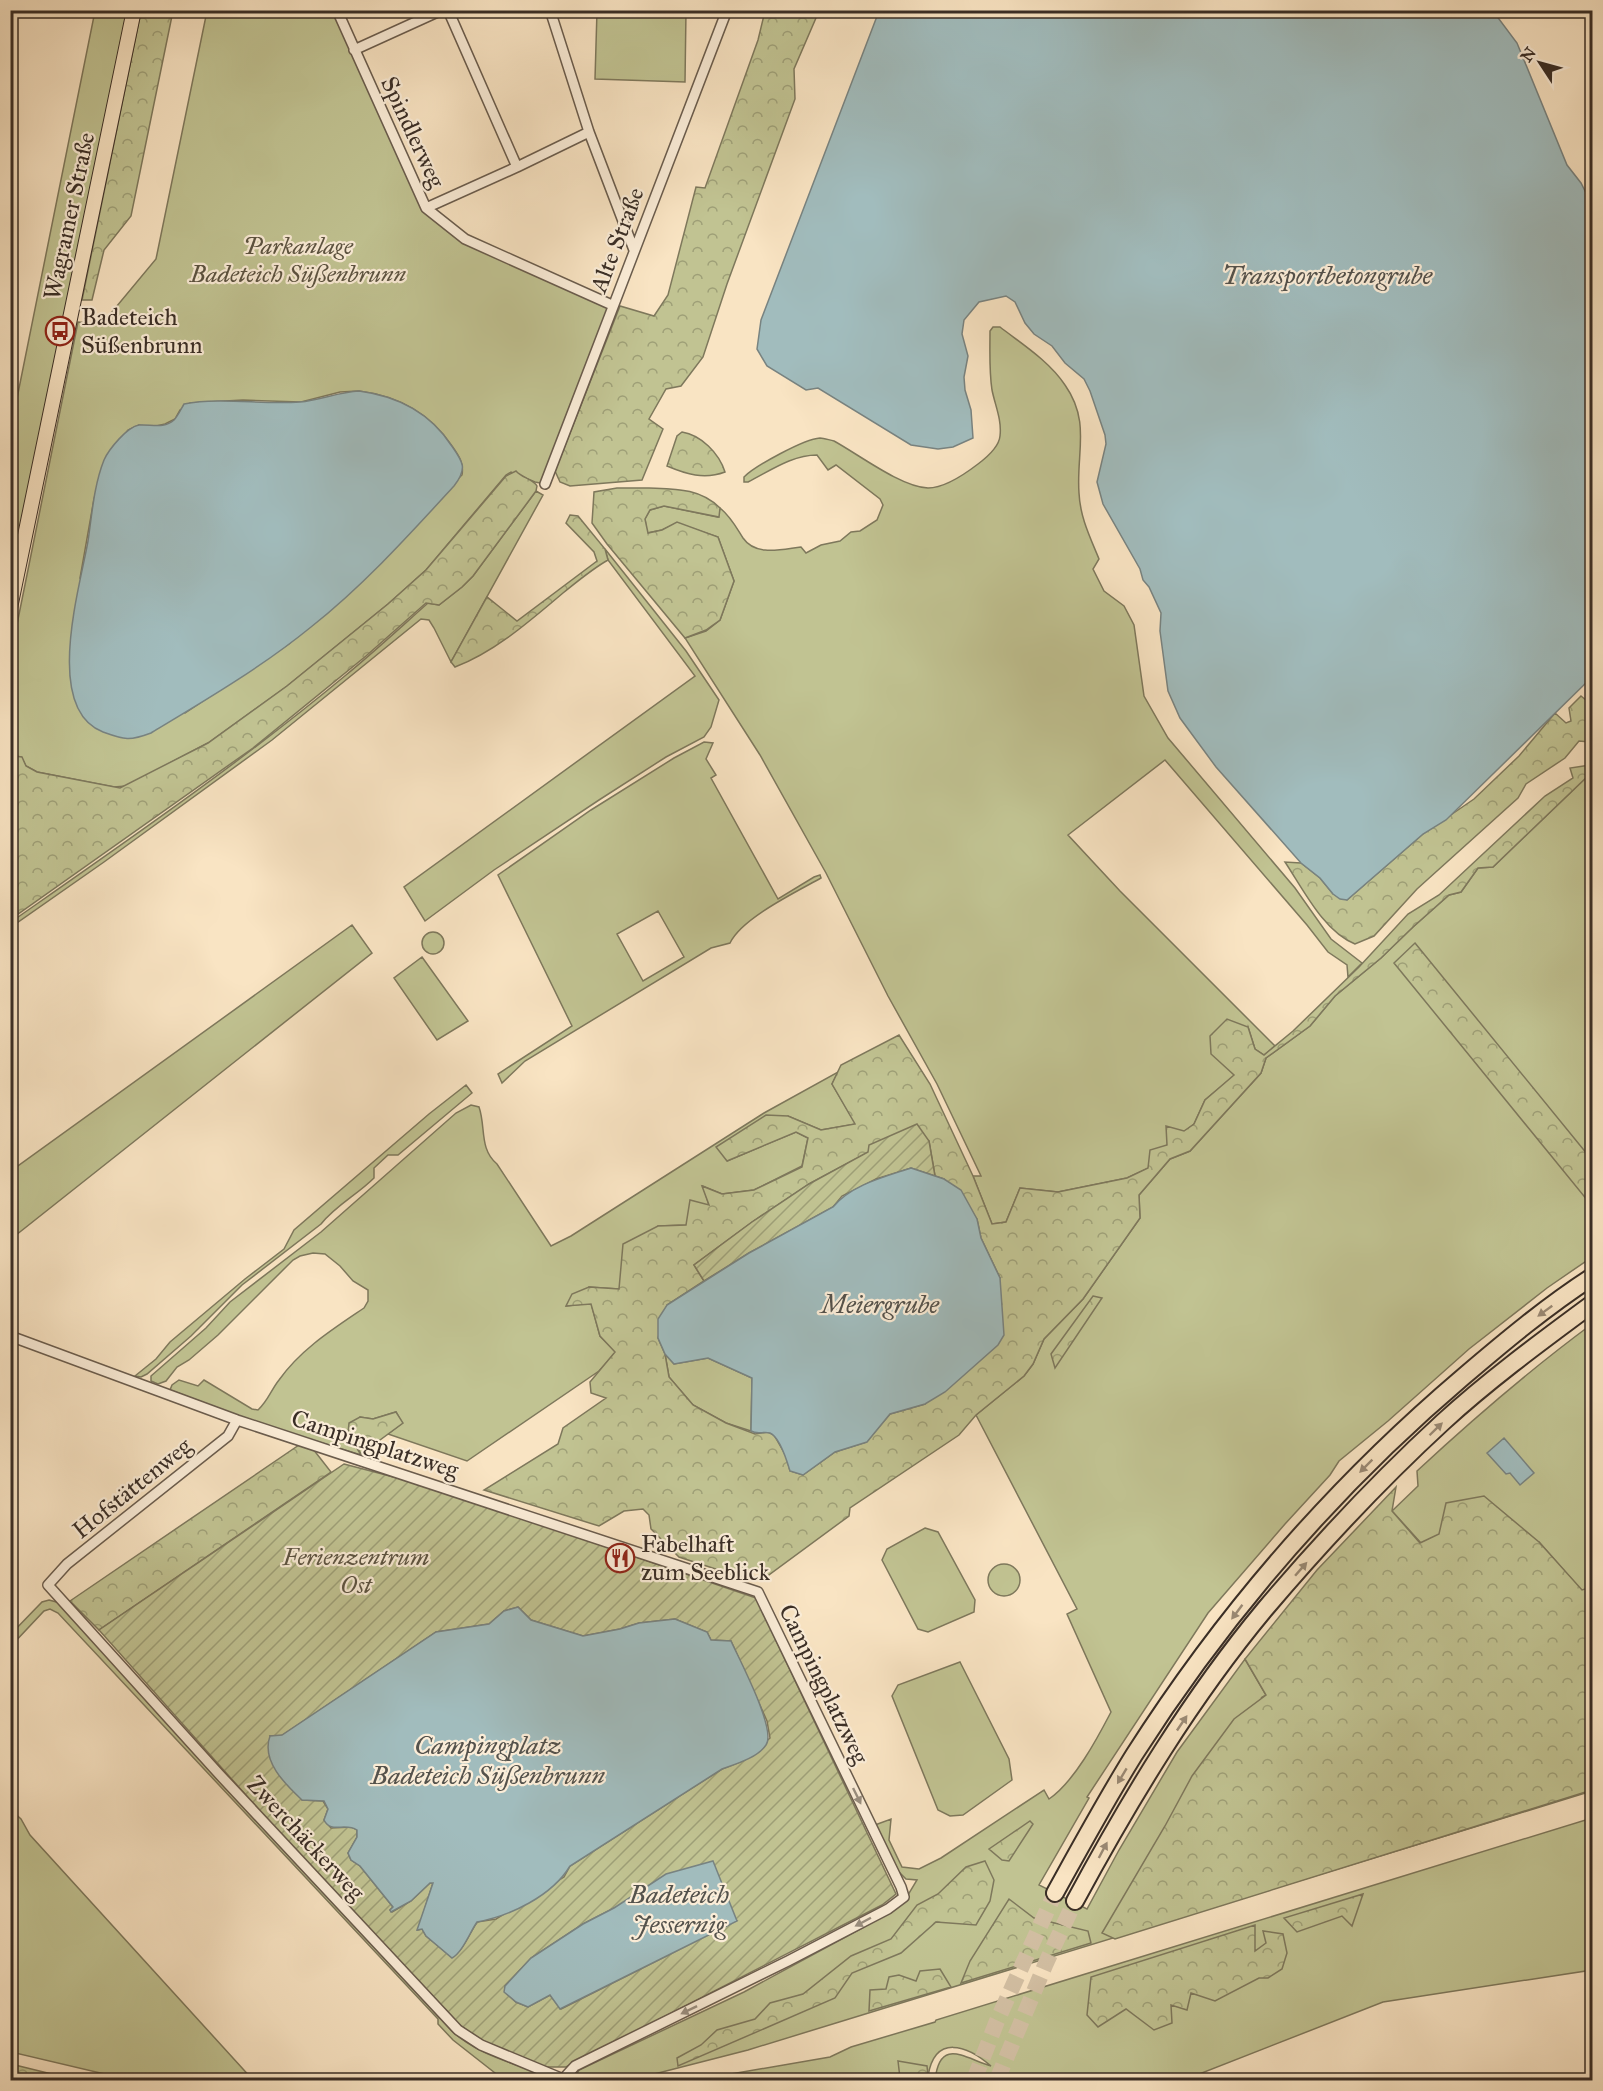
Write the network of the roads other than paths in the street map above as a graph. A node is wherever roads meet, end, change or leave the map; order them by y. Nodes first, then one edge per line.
1 (134, 10) edge
2 (337, 10) edge
3 (442, 10) edge
4 (448, 10) edge
5 (550, 10) edge
6 (727, 10) edge
7 (354, 50) junction
8 (589, 132) junction
9 (517, 167) junction
10 (426, 208) junction
11 (634, 250) junction
12 (612, 305) junction
13 (545, 484) dead end
14 (10, 608) edge
15 (1593, 1277) edge
16 (1593, 1304) edge
17 (10, 1336) edge
18 (237, 1420) junction
19 (48, 1585) joint
20 (1055, 1893) tunnel mouth
21 (1075, 1901) tunnel mouth
22 (563, 2079) joint

1 - 14 main road, Wagramer Straße
2 - 7 street, Spindlerweg
3 - 7 street
4 - 9 street
5 - 8 street
6 - 11 street, Alte Straße
7 - 10 street, Spindlerweg
8 - 9 street
8 - 11 street
9 - 10 street
10 - 12 street, Spindlerweg
11 - 12 street, Alte Straße
12 - 13 street, Alte Straße
15 -> 20 highway
21 -> 16 highway
17 - 18 street, Campingplatzweg
18 - 19 street, Hofstättenweg
18 -> 22 street, Campingplatzweg
19 - 22 street, Zwerchäckerweg

